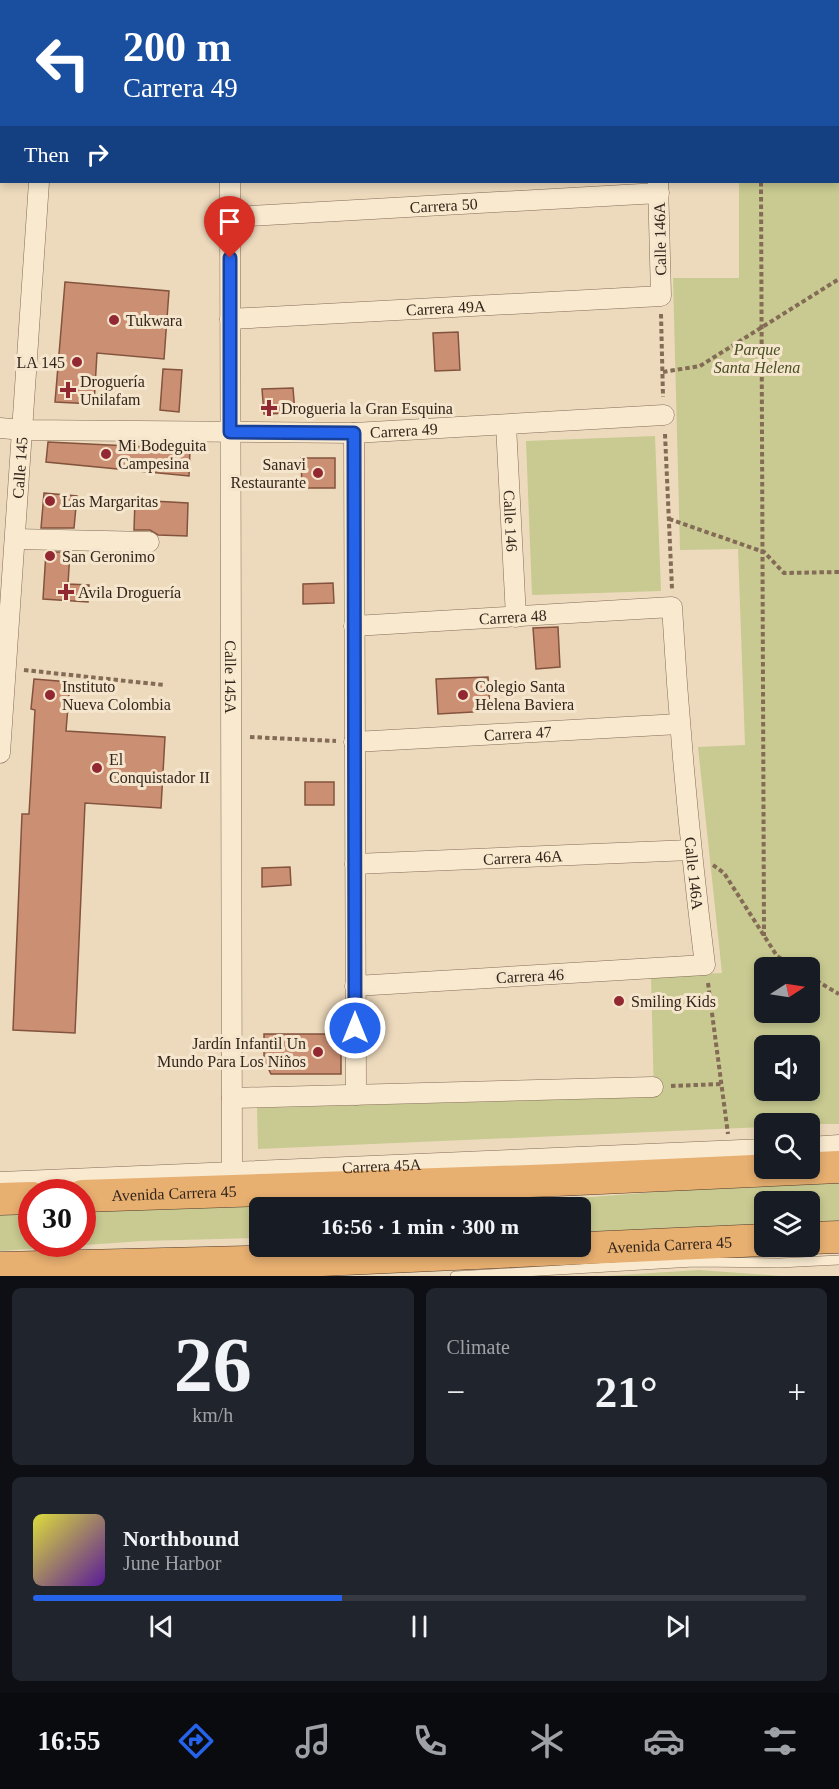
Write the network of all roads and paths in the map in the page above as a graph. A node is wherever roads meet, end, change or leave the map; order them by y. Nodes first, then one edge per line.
1 (39, 183) edge
2 (230, 183) edge
3 (761, 183) edge
4 (658, 187) edge
5 (230, 217) junction
6 (839, 279) edge
7 (661, 296) junction
8 (230, 319) junction
9 (762, 328) junction
10 (663, 372) junction
11 (664, 415) junction
12 (506, 425) junction
13 (0, 429) edge
14 (23, 430) junction
15 (230, 432) junction
16 (354, 433) junction
17 (669, 519) junction
18 (15, 539) junction
19 (149, 542) dead end
20 (764, 552) junction
21 (839, 572) edge
22 (672, 607) junction
23 (516, 617) junction
24 (354, 626) junction
25 (7, 669) junction
26 (164, 685) dead end
27 (2, 700) edge
28 (679, 724) junction
29 (231, 737) junction
30 (354, 742) junction
31 (0, 753) edge
32 (691, 850) junction
33 (355, 864) junction
34 (764, 936) junction
35 (778, 957) edge
36 (705, 965) junction
37 (820, 983) edge
38 (355, 986) junction
39 (839, 994) edge
40 (722, 1084) junction
41 (653, 1087) joint
42 (356, 1095) junction
43 (232, 1098) junction
44 (729, 1140) dead end
45 (839, 1145) edge
46 (820, 1146) edge
47 (754, 1149) edge
48 (839, 1167) edge
49 (232, 1171) junction
50 (557, 1180) junction
51 (0, 1182) edge
52 (96, 1196) edge
53 (488, 1197) edge
54 (18, 1198) edge
55 (0, 1199) edge
56 (839, 1237) edge
57 (820, 1238) edge
58 (754, 1240) edge
59 (249, 1254) edge
60 (839, 1260) edge
61 (215, 1263) junction
62 (0, 1268) edge
63 (455, 1276) edge

1 - 14 street, Calle 145
2 - 5 street, Calle 145A
3 - 9 path
4 - 5 street, Carrera 50
4 - 7 street, Calle 146A
5 - 8 street, Calle 145A
6 - 9 path
7 - 8 street, Carrera 49A
7 - 10 path
8 - 15 street, Calle 145A
9 - 10 path
9 - 20 path
10 - 11 path
11 - 12 street, Carrera 49
11 - 17 path
12 - 16 street, Carrera 49
12 - 23 street, Calle 146
13 - 14 street, Carrera 49
14 - 15 street, Carrera 49
14 - 18 street, Calle 145
15 - 16 street, Carrera 49
15 - 29 street, Calle 145A
16 - 24 street
17 - 20 path
17 - 22 path
18 - 19 street
18 - 25 street, Calle 145
20 - 21 path
20 - 34 path
22 - 23 street, Carrera 48
22 - 28 street, Calle 146A
23 - 24 street, Carrera 48
24 - 30 street
25 - 26 path
25 - 27 street, Calle 145
27 - 31 street, Calle 145
28 - 30 street, Carrera 47
28 - 32 street, Calle 146A
29 - 30 path
29 - 43 street, Calle 145A
30 - 33 street
32 - 33 street, Carrera 46A
32 - 34 path
32 - 36 street, Calle 146A
33 - 38 street
34 - 35 path
36 - 38 street, Carrera 46
36 - 40 path
37 - 39 path
38 - 42 street
40 - 41 path
40 - 44 path
41 - 42 street
42 - 43 street
43 - 49 street, Calle 145A
45 - 46 street
47 - 49 street, Carrera 45A
48 - 50 highway, Avenida Carrera 45
49 - 51 street, Carrera 45A
50 - 52 highway, Avenida Carrera 45
50 - 53 highway
54 - 55 highway
56 - 57 highway
58 - 61 highway, Avenida Carrera 45
59 - 61 highway
60 - 63 lane
61 - 62 highway, Avenida Carrera 45

